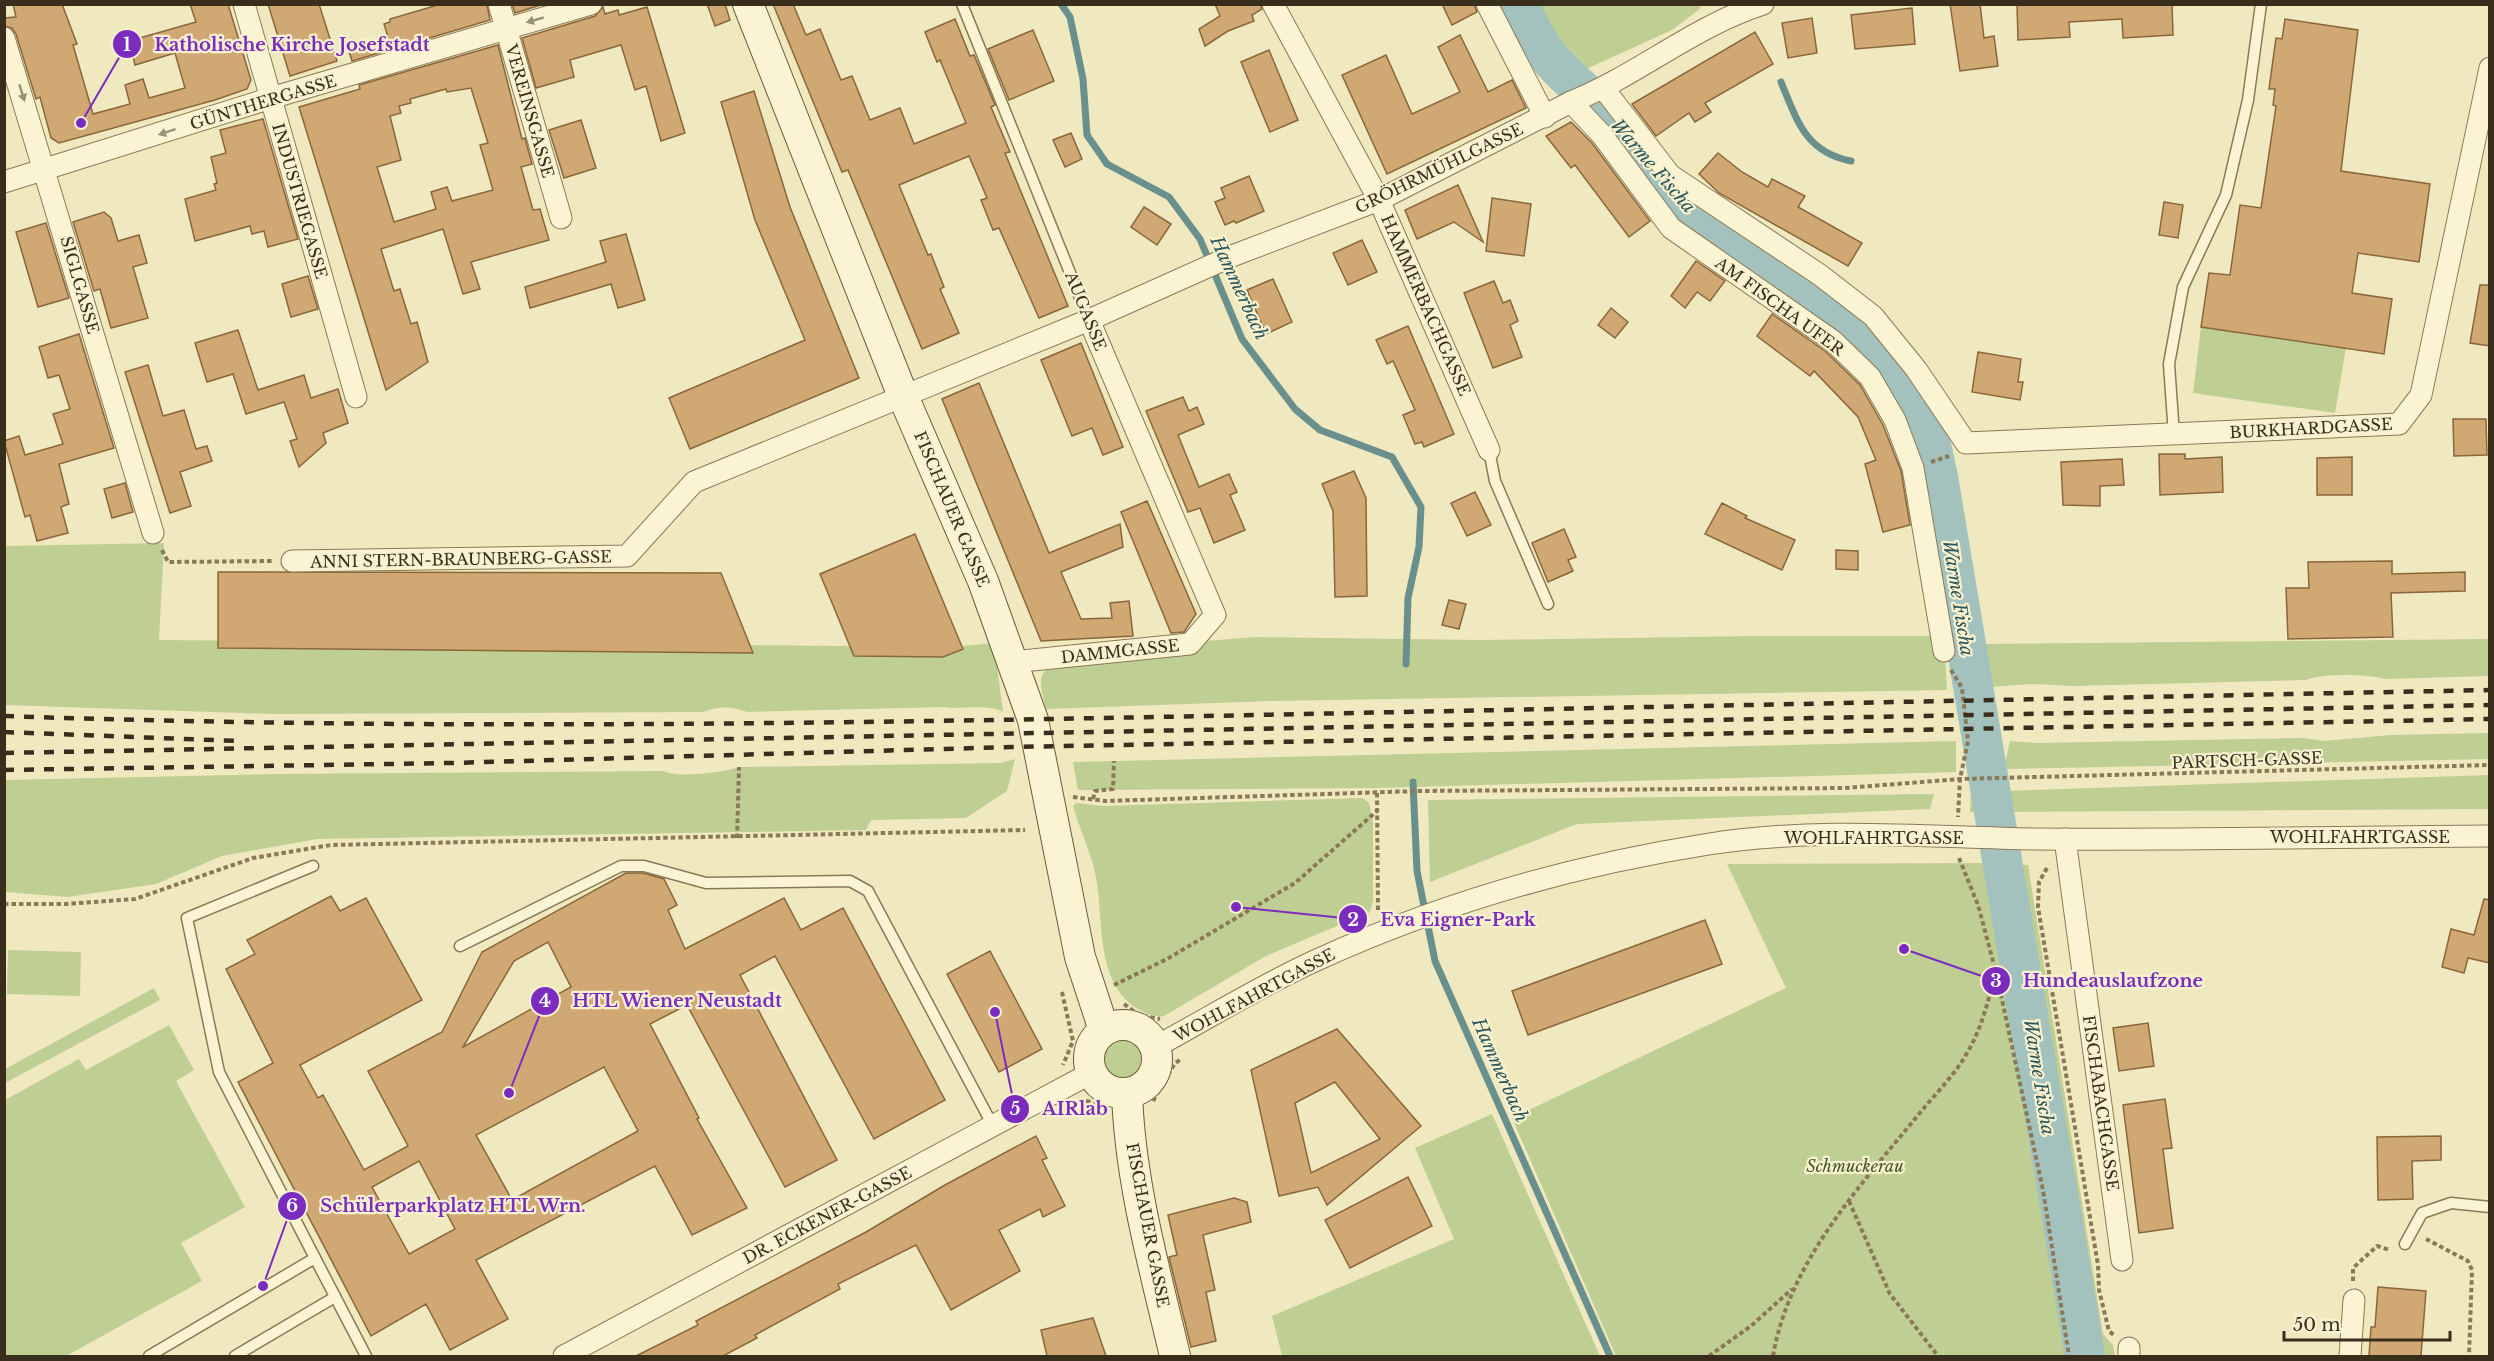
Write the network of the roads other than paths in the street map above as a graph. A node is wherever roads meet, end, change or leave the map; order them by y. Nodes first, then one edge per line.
1 (244, 4) edge
2 (498, 4) edge
3 (591, 4) edge
4 (748, 4) edge
5 (962, 4) edge
6 (1273, 4) edge
7 (1487, 4) edge
8 (1763, 4) edge
9 (2261, 4) edge
10 (1726, 10) edge
11 (506, 28) junction
12 (4, 38) edge
13 (2490, 68) edge
14 (1604, 89) junction
15 (271, 98) junction
16 (1571, 102) junction
17 (1545, 117) junction
18 (46, 171) junction
19 (4, 182) edge
20 (1379, 200) junction
21 (561, 218) dead end
22 (1089, 320) junction
23 (903, 396) junction
24 (356, 397) dead end
25 (2174, 435) junction
26 (1489, 450) joint
27 (153, 533) road end
28 (292, 561) road end
29 (1548, 604) dead end
30 (1215, 615) joint
31 (1944, 651) road end
32 (1012, 662) junction
33 (2490, 837) edge
34 (2065, 839) junction
35 (313, 866) dead end
36 (460, 946) dead end
37 (1104, 1030) junction
38 (1165, 1042) junction
39 (1091, 1073) junction
40 (1127, 1093) junction
41 (993, 1126) junction
42 (2490, 1207) edge
43 (2405, 1244) road end
44 (315, 1258) junction
45 (2122, 1260) dead end
46 (335, 1297) junction
47 (2354, 1300) road end
48 (149, 1356) edge
49 (235, 1356) edge
50 (366, 1356) edge
51 (564, 1356) edge
52 (1175, 1356) edge
53 (2350, 1356) edge

1 - 15 street, INDUSTRIEGASSE
2 - 11 street, VEREINSGASSE
3 -> 11 street, GÜNTHERGASSE
4 - 23 main road, FISCHAUER GASSE
5 - 22 lane, AUGASSE
6 - 20 street, HAMMERBACHGASSE
7 - 17 street
8 - 10 street, GRÖHRMÜHLGASSE
9 - 25 lane
10 - 14 street, GRÖHRMÜHLGASSE
11 - 15 street, GÜNTHERGASSE
11 - 21 street, VEREINSGASSE
12 -> 18 street, SIGLGASSE
13 - 25 street, BURKHARDGASSE
14 - 16 street, GRÖHRMÜHLGASSE
14 - 25 street, BURKHARDGASSE
15 -> 18 street, GÜNTHERGASSE
15 - 24 street, INDUSTRIEGASSE
16 - 17 street, GRÖHRMÜHLGASSE
16 - 31 street, AM FISCHA UFER
17 - 20 street, GRÖHRMÜHLGASSE
18 - 19 street, GÜNTHERGASSE
18 - 27 street, SIGLGASSE
20 - 22 street, GRÖHRMÜHLGASSE
20 - 26 street, HAMMERBACHGASSE
22 - 23 street, GRÖHRMÜHLGASSE
22 - 30 street, AUGASSE
23 - 28 street, ANNI STERN-BRAUNBERG-GASSE
23 - 32 main road, FISCHAUER GASSE
26 - 29 lane
30 - 32 street, DAMMGASSE
32 - 37 main road, FISCHAUER GASSE
33 - 34 street, WOHLFAHRTGASSE
34 - 38 street, WOHLFAHRTGASSE
34 - 45 street, FISCHABACHGASSE
35 - 44 lane
36 - 41 lane
37 - 38 main road
37 - 39 main road
38 - 40 main road
39 - 40 main road
39 - 41 street, DR. ECKENER-GASSE
40 - 52 main road, FISCHAUER GASSE
41 - 51 street, DR. ECKENER-GASSE
42 - 43 lane
44 - 46 lane
44 - 48 lane
46 - 49 lane
46 - 50 lane
47 - 53 street

